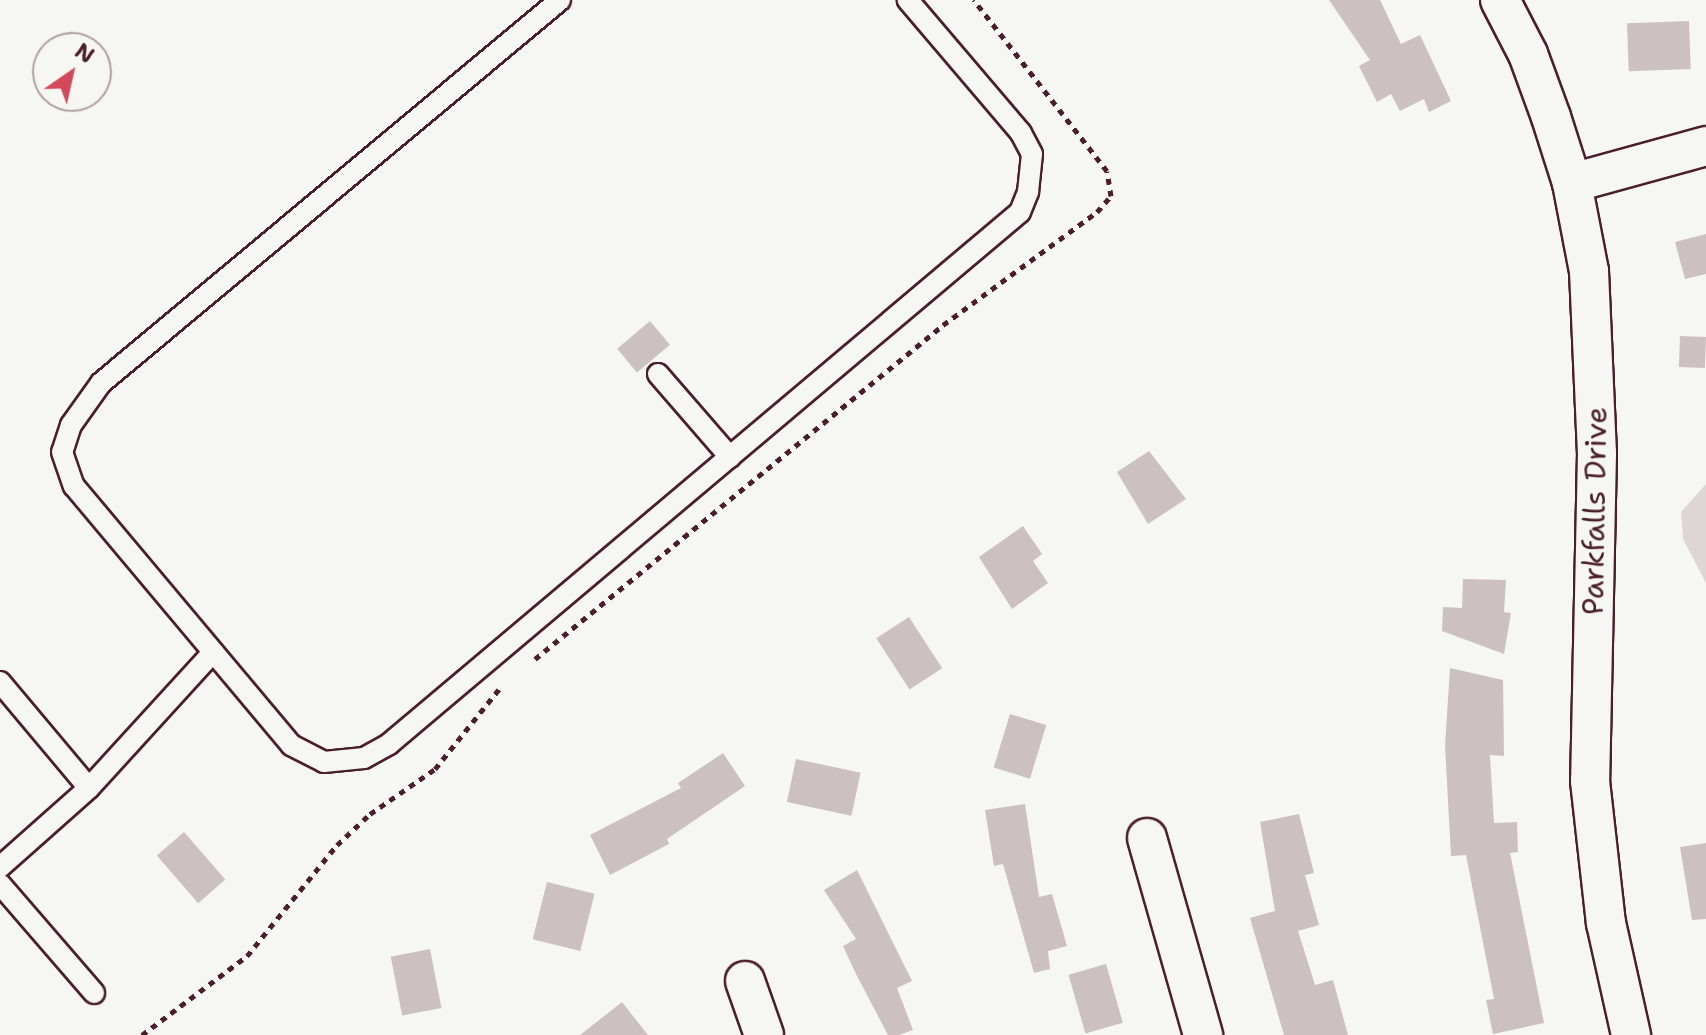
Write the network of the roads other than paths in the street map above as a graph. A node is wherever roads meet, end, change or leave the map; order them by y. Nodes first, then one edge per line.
1 (560, 0) edge
2 (908, 0) edge
3 (1500, 0) edge
4 (1706, 146) edge
5 (1572, 183) junction
6 (658, 374) dead end
7 (730, 457) junction
8 (213, 652) junction
9 (0, 682) edge
10 (89, 788) junction
11 (1147, 838) dead end
12 (0, 867) edge
13 (0, 884) edge
14 (745, 981) dead end
15 (94, 993) dead end
16 (764, 1035) edge
17 (1203, 1035) edge
18 (1631, 1035) edge

1 - 8 lane
2 - 7 lane
3 - 5 street, Parkfalls Drive
4 - 5 street
5 - 18 street, Parkfalls Drive
6 - 7 lane
7 - 8 lane
8 - 10 lane
9 - 10 lane
10 - 12 lane
11 - 17 street
13 - 15 lane
14 - 16 street

